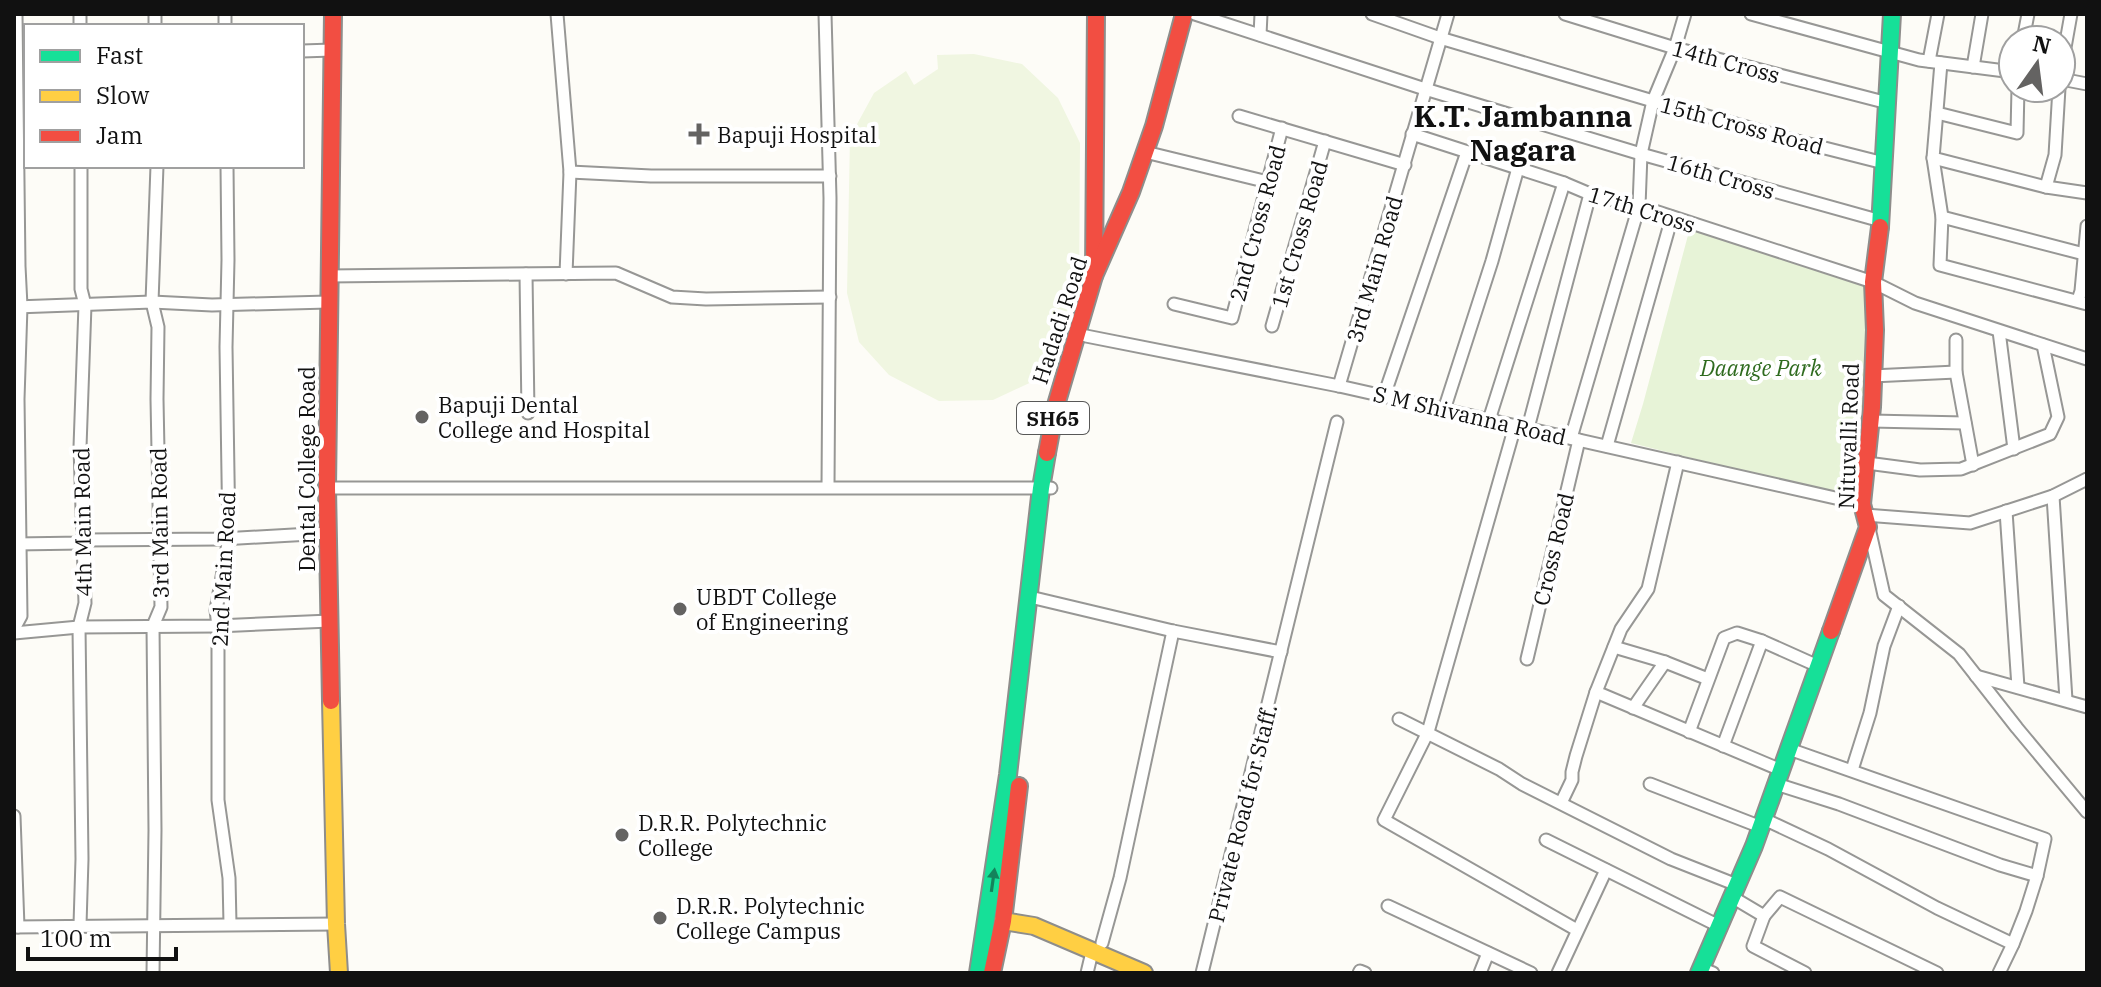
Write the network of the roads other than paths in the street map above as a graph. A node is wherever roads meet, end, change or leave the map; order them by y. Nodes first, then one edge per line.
1 (16, 14) edge
2 (333, 14) edge
3 (557, 14) edge
4 (825, 14) edge
5 (1096, 14) edge
6 (1185, 14) edge
7 (1195, 14) edge
8 (1261, 14) edge
9 (1372, 14) edge
10 (1448, 14) edge
11 (1565, 14) edge
12 (1685, 14) edge
13 (1751, 14) edge
14 (1892, 14) edge
15 (1938, 14) edge
16 (1982, 14) edge
17 (1260, 35) junction
18 (1440, 38) junction
19 (1675, 48) junction
20 (332, 50) junction
21 (304, 51) edge
22 (1891, 51) junction
23 (19, 54) edge
24 (1935, 62) junction
25 (1973, 67) junction
26 (1997, 70) edge
27 (1425, 89) junction
28 (1653, 101) junction
29 (1888, 103) junction
30 (2018, 104) edge
31 (2058, 104) edge
32 (1937, 113) junction
33 (1239, 116) dead end
34 (1282, 128) junction
35 (1412, 134) junction
36 (1325, 141) junction
37 (1467, 152) junction
38 (1150, 153) junction
39 (1641, 154) junction
40 (1933, 158) junction
41 (1884, 163) junction
42 (1405, 165) junction
43 (81, 168) edge
44 (157, 168) edge
45 (227, 168) edge
46 (1518, 168) junction
47 (570, 172) junction
48 (830, 176) junction
49 (1268, 182) junction
50 (1564, 183) junction
51 (2046, 187) junction
52 (2087, 193) edge
53 (1590, 194) junction
54 (1639, 206) junction
55 (1672, 217) junction
56 (1942, 217) junction
57 (1881, 221) junction
58 (2087, 226) edge
59 (1094, 227) junction
60 (1115, 242) junction
61 (2084, 254) junction
62 (526, 274) junction
63 (566, 274) junction
64 (328, 276) junction
65 (1094, 276) junction
66 (1873, 282) junction
67 (830, 297) junction
68 (152, 302) junction
69 (328, 302) junction
70 (2082, 302) edge
71 (1174, 304) dead end
72 (85, 305) junction
73 (227, 305) junction
74 (17, 307) edge
75 (1272, 326) dead end
76 (1999, 331) junction
77 (1081, 334) junction
78 (1956, 340) dead end
79 (2043, 345) junction
80 (2087, 359) edge
81 (1956, 372) junction
82 (1872, 376) junction
83 (1339, 386) junction
84 (1384, 396) junction
85 (1444, 410) junction
86 (528, 413) dead end
87 (1489, 420) junction
88 (1871, 421) junction
89 (1337, 422) dead end
90 (1965, 423) junction
91 (1522, 427) junction
92 (1575, 439) junction
93 (1607, 446) junction
94 (2014, 449) junction
95 (1678, 462) junction
96 (1867, 463) junction
97 (1973, 465) junction
98 (2087, 479) edge
99 (828, 487) junction
100 (327, 488) junction
101 (1046, 488) junction
102 (2053, 496) junction
103 (2006, 511) junction
104 (1865, 515) junction
105 (328, 533) junction
106 (229, 538) junction
107 (84, 540) junction
108 (160, 540) junction
109 (18, 544) edge
110 (1034, 598) junction
111 (1899, 606) junction
112 (330, 621) junction
113 (153, 626) junction
114 (218, 626) junction
115 (79, 627) junction
116 (14, 631) edge
117 (1173, 631) junction
118 (1762, 641) junction
119 (1614, 647) junction
120 (1281, 652) junction
121 (1527, 659) dead end
122 (1665, 662) junction
123 (1818, 666) junction
124 (1975, 675) junction
125 (1708, 679) junction
126 (2018, 687) junction
127 (1596, 692) junction
128 (2066, 700) junction
129 (2087, 707) edge
130 (1633, 708) junction
131 (1399, 719) dead end
132 (1428, 732) junction
133 (1689, 732) junction
134 (1723, 746) junction
135 (1789, 749) junction
136 (1852, 770) junction
137 (1778, 777) junction
138 (1650, 784) dead end
139 (1561, 803) junction
140 (2087, 812) edge
141 (14, 816) edge
142 (1762, 823) junction
143 (1546, 840) dead end
144 (1005, 847) junction
145 (1606, 870) junction
146 (2037, 876) junction
147 (1734, 891) junction
148 (1388, 906) dead end
149 (1764, 916) junction
150 (1003, 921) junction
151 (230, 924) junction
152 (336, 924) junction
153 (80, 925) junction
154 (1719, 926) junction
155 (16, 927) edge
156 (155, 927) junction
157 (1577, 930) junction
158 (2013, 944) junction
159 (1097, 948) junction
160 (1488, 953) junction
161 (1705, 971) edge
162 (153, 973) edge
163 (339, 973) edge
164 (978, 973) edge
165 (992, 973) edge
166 (1087, 973) edge
167 (1144, 973) edge
168 (1202, 973) edge
169 (1480, 973) edge
170 (1531, 973) edge
171 (1558, 973) edge
172 (1805, 973) edge
173 (1937, 973) edge
174 (1999, 973) edge

1 - 23 street
2 - 20 street, Dental College Road
3 - 47 street
4 - 48 street
5 - 59 street
6 - 38 street, Hadadi Road / SH65
7 - 17 street, 16th Cross
8 - 17 street
9 - 18 street, 15th Cross Road
10 - 18 street, 3rd Main Road
11 - 19 street, 14th Cross
12 - 19 street, Cross Road
13 - 22 street
14 - 22 street, Nituvalli Road
15 - 24 street
16 - 25 street
17 - 27 street, 16th Cross
18 - 27 street, 3rd Main Road
18 - 28 street, 15th Cross Road
19 - 28 street, Cross Road
19 - 29 street, 14th Cross
20 - 21 street
20 - 64 street, Dental College Road
22 - 24 street
22 - 29 street, Nituvalli Road
23 - 74 street
24 - 25 street
24 - 32 street
25 - 26 street
27 - 35 street, 3rd Main Road
27 - 39 street, 16th Cross
28 - 39 street, Cross Road
28 - 41 street, 15th Cross Road
29 - 41 street, Nituvalli Road
30 - 32 street
31 - 51 street
32 - 40 street
33 - 34 street
34 - 36 street
34 - 49 street, 2nd Cross Road
35 - 37 street, 17th Cross
35 - 42 street, 3rd Main Road
36 - 42 street
36 - 75 street, 1st Cross Road
37 - 46 street, 17th Cross
37 - 84 street
38 - 49 street
38 - 60 street, Hadadi Road / SH65
39 - 54 street, Cross Road
39 - 57 street, 16th Cross
40 - 51 street
40 - 56 street
41 - 57 street, Nituvalli Road
42 - 83 street, 3rd Main Road
43 - 72 street, 4th Main Road
44 - 68 street, 3rd Main Road
45 - 73 street, 2nd Main Road
46 - 50 street, 17th Cross
46 - 85 street
47 - 48 street
47 - 63 street
48 - 67 street
49 - 71 street, 2nd Cross Road
50 - 53 street, 17th Cross
50 - 87 street
51 - 52 street
53 - 54 street, 17th Cross
53 - 91 street
54 - 55 street, 17th Cross
54 - 92 street, Cross Road
55 - 66 street, 17th Cross
55 - 93 street
56 - 61 street
56 - 70 street
57 - 66 street, Nituvalli Road
58 - 61 street
59 - 60 street
59 - 65 street
60 - 65 street, Hadadi Road / SH65
60 - 77 street
61 - 70 street
62 - 63 street
62 - 64 street
62 - 86 street
63 - 67 street
64 - 69 street, Dental College Road
65 - 77 street, Hadadi Road / SH65
66 - 76 street, 17th Cross
66 - 82 street, Nituvalli Road
67 - 99 street
68 - 72 street
68 - 73 street
68 - 108 street, 3rd Main Road
69 - 73 street
69 - 100 street, Dental College Road
72 - 74 street
72 - 107 street, 4th Main Road
73 - 106 street, 2nd Main Road
74 - 109 street
76 - 79 street, 17th Cross
76 - 94 street
77 - 83 street, S M Shivanna Road
77 - 101 street, Hadadi Road / SH65
78 - 81 street
79 - 80 street, 17th Cross
79 - 94 street
81 - 82 street
81 - 90 street
82 - 88 street, Nituvalli Road
83 - 84 street, S M Shivanna Road
84 - 85 street, S M Shivanna Road
85 - 87 street, S M Shivanna Road
87 - 91 street, S M Shivanna Road
88 - 90 street
88 - 96 street, Nituvalli Road
89 - 120 street, Private Road for Staff.
90 - 97 street
91 - 92 street, S M Shivanna Road
91 - 132 street
92 - 93 street, S M Shivanna Road
92 - 121 street, Cross Road
93 - 95 street, S M Shivanna Road
94 - 97 street
95 - 104 street, S M Shivanna Road
95 - 119 street
96 - 97 street
96 - 104 street, Nituvalli Road
98 - 102 street, S M Shivanna Road
99 - 100 street
99 - 101 street
100 - 105 street, Dental College Road
101 - 110 street, Hadadi Road / SH65
102 - 103 street, S M Shivanna Road
102 - 128 street
103 - 104 street, S M Shivanna Road
103 - 126 street
104 - 111 street
104 - 123 street, Nituvalli Road
105 - 106 street
105 - 112 street, Dental College Road
106 - 108 street
106 - 114 street, 2nd Main Road
107 - 108 street
107 - 109 street
107 - 115 street, 4th Main Road
108 - 113 street, 3rd Main Road
109 - 116 street
110 - 117 street
110 - 144 street, Hadadi Road
111 - 124 street
111 - 136 street
112 - 114 street
112 - 152 street, Dental College Road
113 - 114 street
113 - 115 street
113 - 156 street, 3rd Main Road
114 - 151 street, 2nd Main Road
115 - 116 street
115 - 153 street, 4th Main Road
117 - 120 street
117 - 159 street
118 - 123 street
118 - 125 street
118 - 134 street
119 - 122 street
119 - 127 street
120 - 168 street, Private Road for Staff.
122 - 125 street
122 - 130 street
123 - 135 street, Nituvalli Road
124 - 126 street
124 - 140 street
125 - 133 street
126 - 128 street
127 - 130 street
127 - 139 street
128 - 129 street
130 - 133 street
131 - 132 street
132 - 139 street
132 - 157 street
133 - 134 street
134 - 137 street
135 - 136 street
135 - 137 street, Nituvalli Road
136 - 146 street
137 - 142 street, Nituvalli Road
137 - 146 street
138 - 142 street
139 - 147 street
141 - 155 street
142 - 147 street, Nituvalli Road
142 - 158 street
143 - 145 street
144 - 150 street
164 -> 144 street
145 - 154 street
145 - 157 street
146 - 158 street
147 - 149 street
147 - 154 street, Nituvalli Road
148 - 160 street
149 - 172 street
149 - 173 street
150 - 159 street
150 - 165 street
151 - 152 street
151 - 156 street
152 - 163 street, Dental College Road
153 - 155 street
153 - 156 street
154 - 161 street, Nituvalli Road
156 - 162 street, 3rd Main Road
157 - 171 street
158 - 174 street
159 - 166 street
159 - 167 street
160 - 169 street
160 - 170 street

